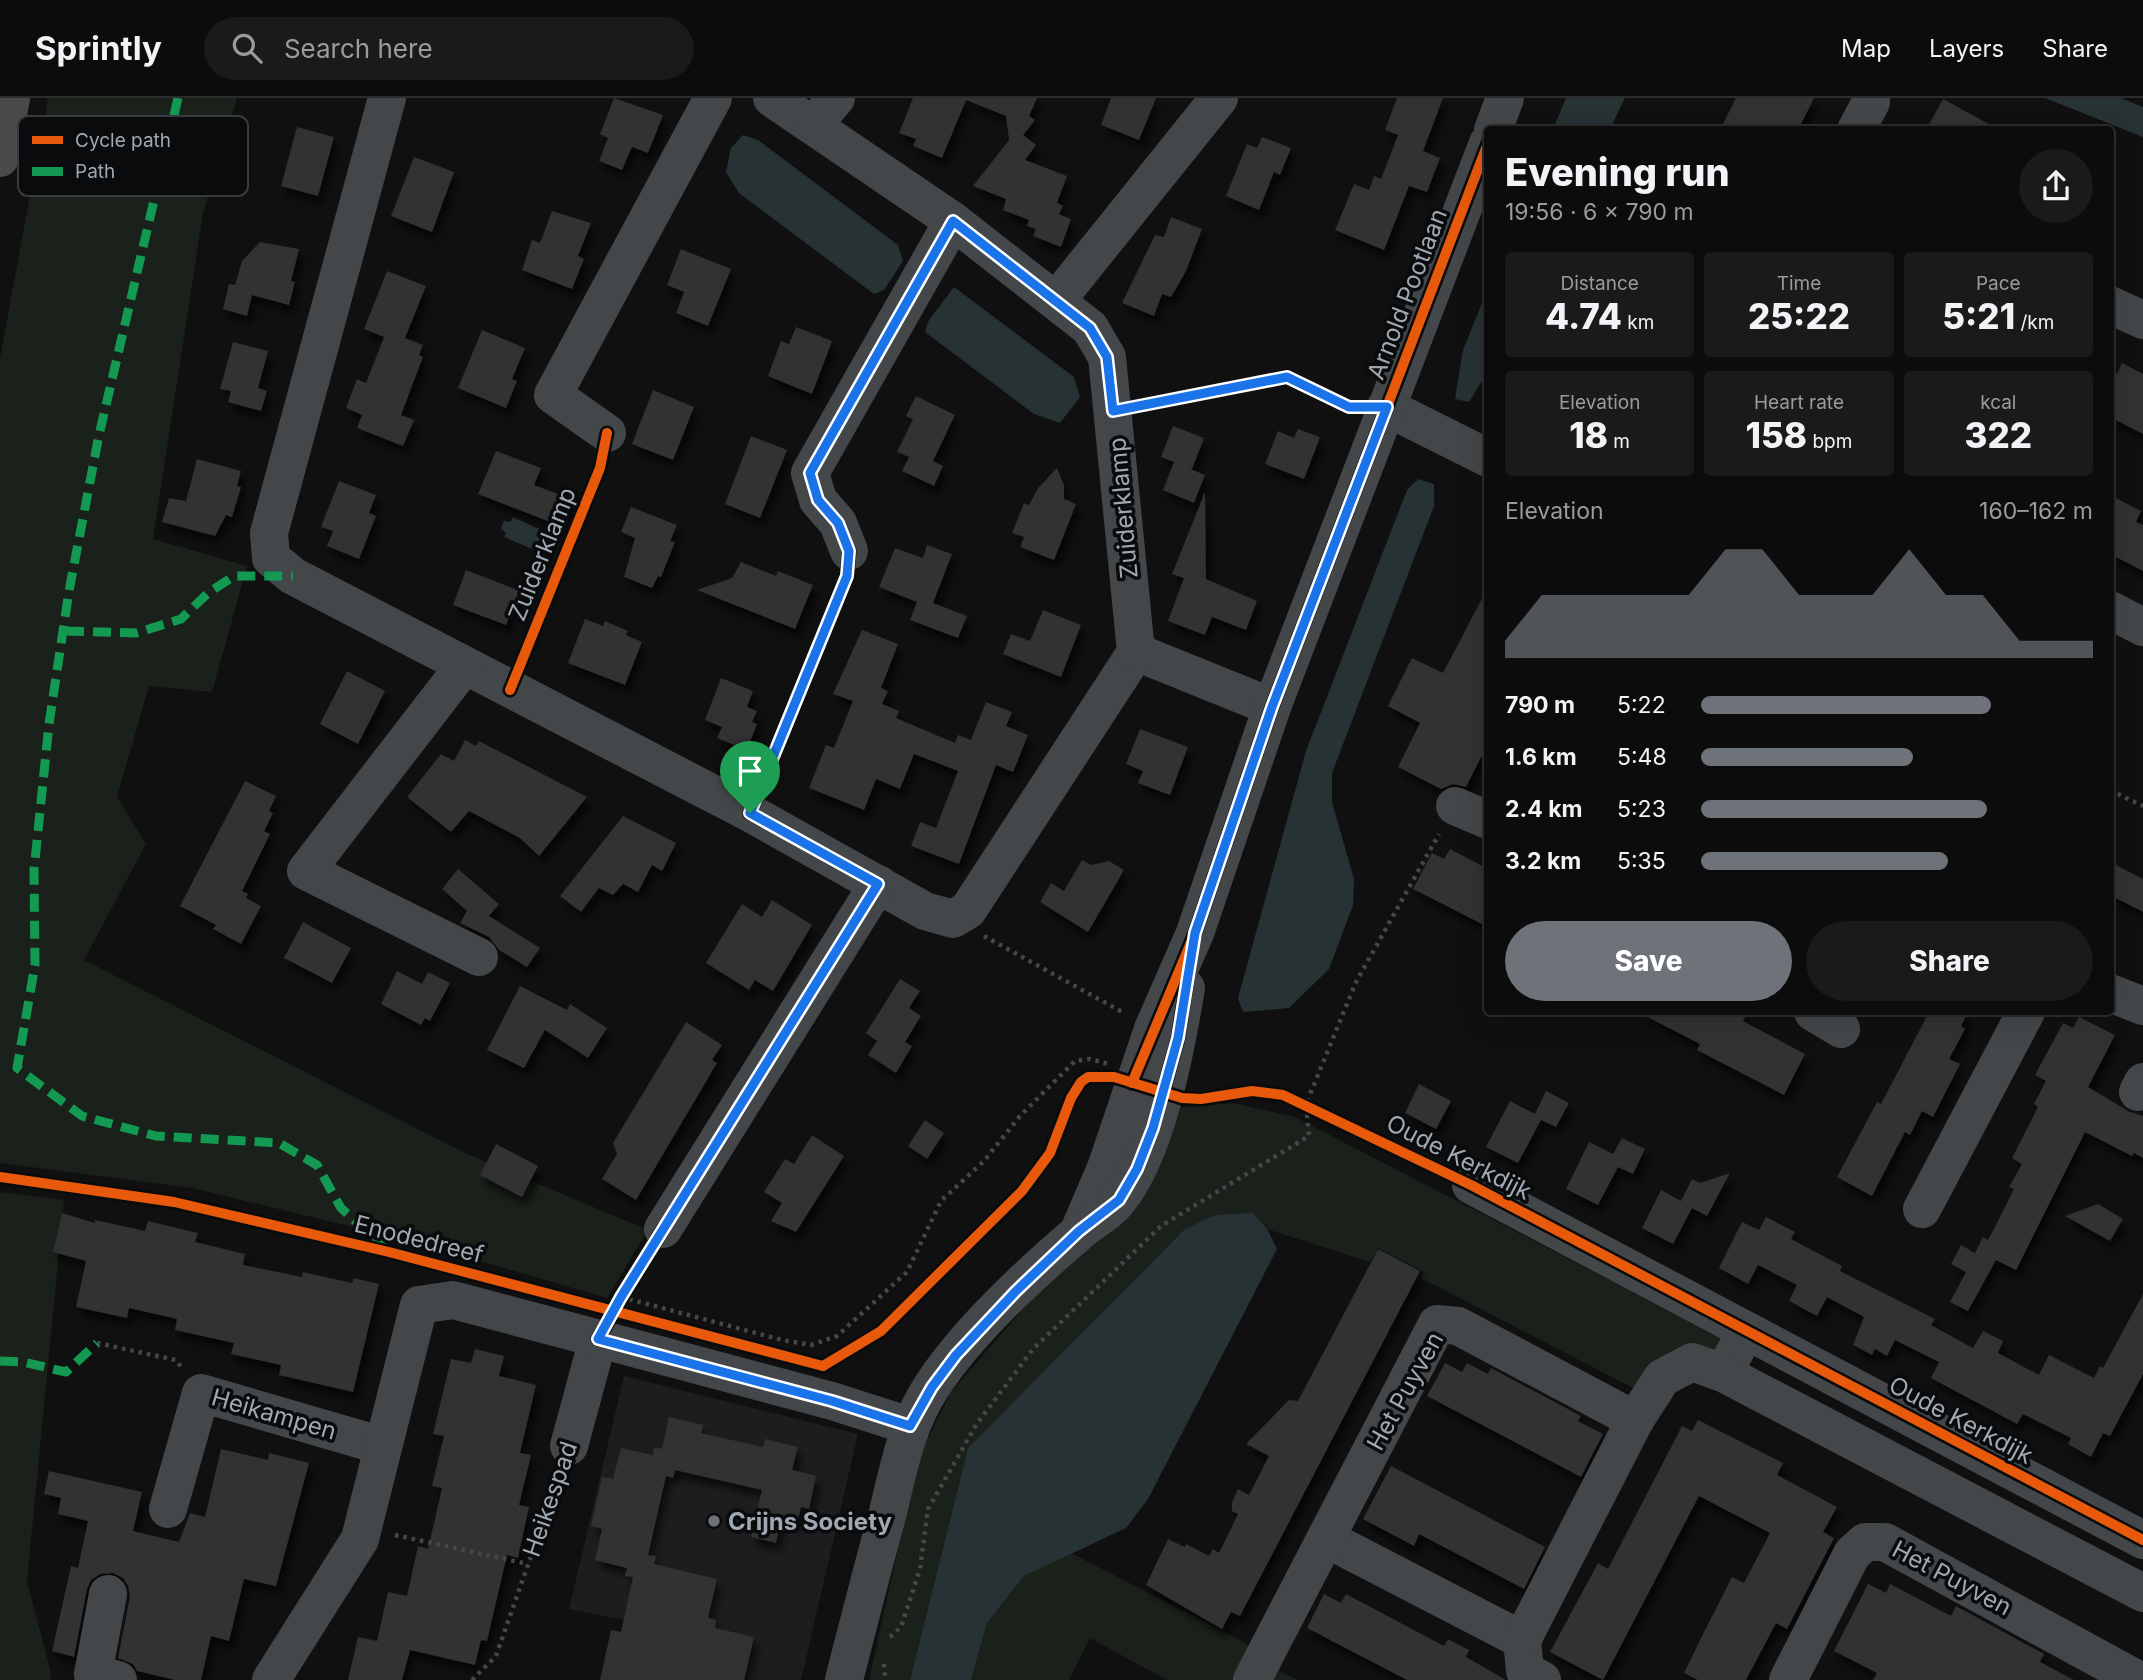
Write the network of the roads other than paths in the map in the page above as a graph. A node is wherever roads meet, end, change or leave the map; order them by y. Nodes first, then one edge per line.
1 (11, 98) edge
2 (387, 98) edge
3 (772, 98) edge
4 (1219, 98) edge
5 (1505, 98) edge
6 (701, 103) edge
7 (825, 111) edge
8 (1494, 126) edge
9 (1484, 153) edge
10 (0, 158) edge
11 (953, 221) junction
12 (1056, 301) junction
13 (2114, 307) edge
14 (2143, 320) edge
15 (1387, 407) junction
16 (607, 433) dead end
17 (1484, 456) edge
18 (849, 551) dead end
19 (2114, 612) edge
20 (2143, 628) edge
21 (1136, 652) junction
22 (464, 666) junction
23 (1272, 707) junction
24 (878, 884) junction
25 (479, 957) dead end
26 (2114, 995) edge
27 (2143, 1006) edge
28 (2024, 1015) edge
29 (1471, 1185) dead end
30 (1922, 1209) dead end
31 (663, 1229) dead end
32 (606, 1324) junction
33 (1747, 1331) junction
34 (1723, 1373) junction
35 (1635, 1420) junction
36 (910, 1426) junction
37 (383, 1446) junction
38 (569, 1446) road end
39 (168, 1509) dead end
40 (1327, 1539) junction
41 (2143, 1540) edge
42 (2138, 1578) edge
43 (108, 1594) dead end
44 (1522, 1640) junction
45 (118, 1680) edge
46 (271, 1680) edge
47 (844, 1680) edge
48 (1252, 1680) edge
49 (1542, 1680) edge
50 (1788, 1680) edge
51 (2138, 1680) edge

1 - 10 highway
2 - 22 street
3 - 7 street, Zuiderklamp
4 - 12 street
5 - 8 street
6 - 16 street
7 - 11 street, Zuiderklamp
9 - 15 street, Arnold Pootlaan
11 - 12 street, Zuiderklamp
11 - 18 street
12 - 21 street, Zuiderklamp
13 - 14 street
15 - 17 street
15 - 23 street, Arnold Pootlaan
19 - 20 street
21 - 23 street
21 - 24 street
22 - 24 street
22 - 25 street
23 - 36 street, Arnold Pootlaan
24 - 31 street
26 - 27 street
28 - 30 street
29 - 33 street, Oude Kerkdijk
32 - 36 street
32 - 37 street
32 - 38 street, Heikespad
33 - 34 street
33 - 41 street, Oude Kerkdijk
34 - 35 street
34 - 42 street
35 - 40 street, Het Puyven
35 - 44 street
36 - 47 street, Arnold Pootlaan
37 - 39 street, Heikampen
37 - 46 street
40 - 44 street
40 - 48 street, Het Puyven
43 - 45 street
44 - 49 street
50 - 51 street, Het Puyven

